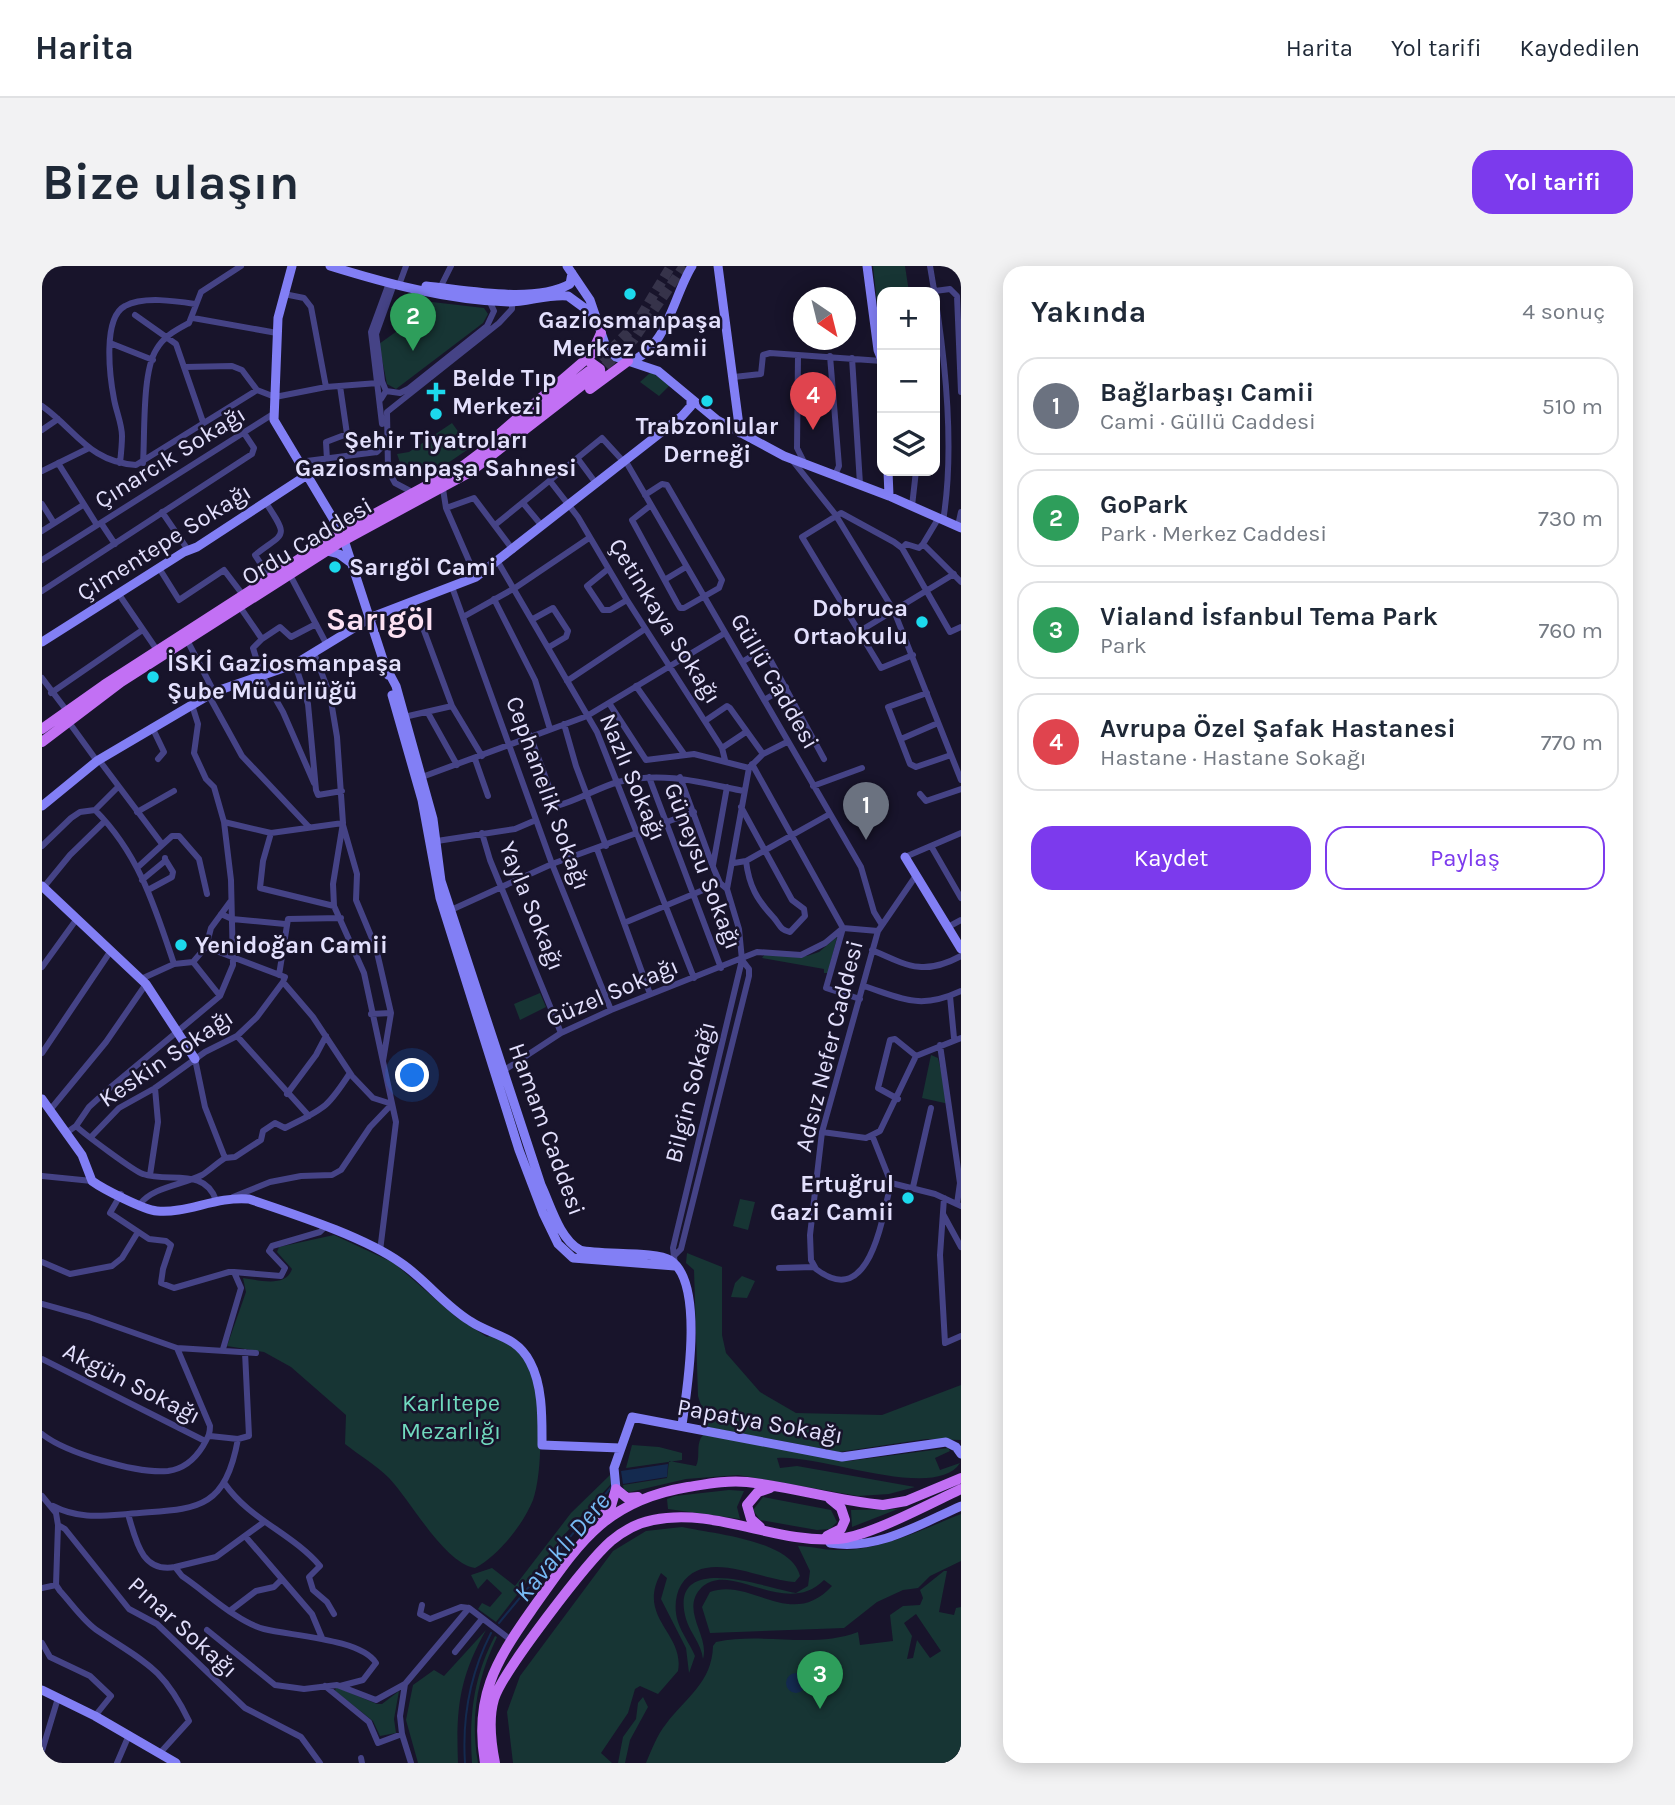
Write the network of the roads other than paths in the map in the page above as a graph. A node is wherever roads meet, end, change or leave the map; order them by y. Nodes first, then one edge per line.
1 (242, 266) edge
2 (292, 266) edge
3 (330, 266) edge
4 (406, 266) edge
5 (451, 266) edge
6 (718, 266) edge
7 (867, 266) edge
8 (930, 266) edge
9 (692, 267) edge
10 (569, 269) edge
11 (394, 284) junction
12 (934, 287) edge
13 (440, 291) junction
14 (940, 291) edge
15 (504, 293) junction
16 (284, 294) junction
17 (489, 300) junction
18 (512, 302) junction
19 (195, 304) junction
20 (135, 315) dead end
21 (596, 317) junction
22 (193, 318) junction
23 (277, 333) junction
24 (601, 333) junction
25 (167, 335) junction
26 (110, 343) junction
27 (878, 350) edge
28 (938, 350) edge
29 (798, 356) junction
30 (830, 356) junction
31 (376, 357) junction
32 (960, 357) edge
33 (852, 358) junction
34 (153, 359) junction
35 (877, 360) edge
36 (628, 361) junction
37 (185, 366) junction
38 (433, 371) junction
39 (593, 372) junction
40 (426, 377) junction
41 (734, 377) junction
42 (378, 383) junction
43 (340, 386) junction
44 (326, 387) junction
45 (257, 390) junction
46 (389, 392) junction
47 (961, 392) edge
48 (275, 397) junction
49 (381, 399) junction
50 (691, 399) junction
51 (42, 406) edge
52 (393, 406) junction
53 (273, 414) junction
54 (58, 419) junction
55 (202, 422) junction
56 (42, 430) edge
57 (244, 433) junction
58 (740, 433) junction
59 (797, 448) junction
60 (87, 449) junction
61 (377, 452) junction
62 (788, 458) junction
63 (481, 459) junction
64 (578, 459) junction
65 (327, 460) junction
66 (624, 461) junction
67 (58, 463) junction
68 (120, 463) junction
69 (143, 463) junction
70 (299, 463) junction
71 (314, 463) junction
72 (387, 463) junction
73 (805, 465) junction
74 (42, 471) edge
75 (307, 475) junction
76 (835, 475) junction
77 (888, 476) edge
78 (915, 476) edge
79 (550, 481) junction
80 (595, 482) junction
81 (860, 484) junction
82 (443, 488) junction
83 (415, 493) junction
84 (646, 495) junction
85 (888, 496) junction
86 (266, 502) junction
87 (523, 503) junction
88 (42, 504) edge
89 (568, 504) junction
90 (83, 505) junction
91 (651, 505) junction
92 (912, 506) junction
93 (446, 508) junction
94 (162, 512) junction
95 (961, 512) edge
96 (835, 514) junction
97 (941, 520) junction
98 (54, 523) junction
99 (99, 524) junction
100 (495, 525) junction
101 (541, 526) junction
102 (959, 527) edge
103 (42, 531) edge
104 (343, 536) junction
105 (589, 538) junction
106 (115, 544) junction
107 (923, 544) junction
108 (902, 548) junction
109 (188, 550) junction
110 (513, 550) junction
111 (327, 551) junction
112 (42, 560) edge
113 (498, 562) junction
114 (353, 566) junction
115 (685, 567) junction
116 (159, 568) junction
117 (608, 569) junction
118 (954, 574) junction
119 (290, 575) junction
120 (477, 577) junction
121 (270, 578) junction
122 (666, 579) junction
123 (961, 582) edge
124 (452, 587) junction
125 (515, 588) junction
126 (42, 591) edge
127 (926, 591) junction
128 (118, 593) junction
129 (704, 597) junction
130 (494, 599) junction
131 (627, 600) junction
132 (242, 601) junction
133 (412, 601) junction
134 (894, 611) junction
135 (372, 617) junction
136 (463, 617) junction
137 (533, 619) junction
138 (316, 624) junction
139 (645, 629) junction
140 (960, 630) edge
141 (141, 631) junction
142 (860, 631) junction
143 (725, 633) junction
144 (262, 639) junction
145 (187, 640) junction
146 (42, 642) edge
147 (327, 645) junction
148 (549, 647) junction
149 (157, 650) junction
150 (314, 653) junction
151 (913, 655) junction
152 (742, 662) junction
153 (295, 664) junction
154 (667, 665) junction
155 (388, 671) junction
156 (262, 676) junction
157 (42, 678) edge
158 (567, 681) junction
159 (636, 686) junction
160 (786, 687) junction
161 (51, 693) junction
162 (927, 693) junction
163 (212, 694) junction
164 (764, 700) junction
165 (610, 703) junction
166 (192, 705) junction
167 (452, 706) junction
168 (428, 713) junction
169 (67, 716) junction
170 (587, 716) junction
171 (404, 717) junction
172 (705, 722) junction
173 (938, 723) junction
174 (564, 724) junction
175 (152, 727) junction
176 (42, 729) edge
177 (550, 729) junction
178 (746, 732) junction
179 (530, 735) junction
180 (901, 739) junction
181 (42, 742) edge
182 (787, 742) junction
183 (509, 745) junction
184 (722, 748) junction
185 (684, 754) junction
186 (763, 754) junction
187 (951, 755) junction
188 (478, 757) junction
189 (158, 759) dead end
190 (725, 760) junction
191 (824, 760) dead end
192 (98, 761) junction
193 (457, 765) junction
194 (750, 766) junction
195 (862, 768) dead end
196 (649, 777) junction
197 (680, 777) junction
198 (419, 778) junction
199 (961, 780) edge
200 (617, 782) junction
201 (314, 783) junction
202 (813, 786) junction
203 (118, 787) junction
204 (727, 787) junction
205 (961, 789) edge
206 (743, 790) junction
207 (174, 791) dead end
208 (342, 791) junction
209 (586, 794) junction
210 (920, 794) dead end
211 (488, 796) dead end
212 (42, 806) edge
213 (741, 807) junction
214 (95, 810) junction
215 (137, 812) junction
216 (694, 812) junction
217 (828, 815) junction
218 (536, 820) junction
219 (105, 821) junction
220 (224, 822) junction
221 (343, 823) junction
222 (666, 823) junction
223 (309, 827) junction
224 (271, 833) junction
225 (482, 833) junction
226 (961, 833) edge
227 (637, 835) junction
228 (793, 835) junction
229 (437, 841) junction
230 (607, 845) junction
231 (42, 846) edge
232 (931, 846) junction
233 (161, 847) junction
234 (597, 849) junction
235 (764, 852) junction
236 (905, 858) joint
237 (165, 859) junction
238 (746, 862) junction
239 (734, 863) junction
240 (552, 864) junction
241 (138, 867) junction
242 (713, 867) junction
243 (915, 877) junction
244 (142, 880) junction
245 (720, 883) junction
246 (503, 886) junction
247 (43, 888) edge
248 (727, 889) junction
249 (148, 890) junction
250 (207, 894) dead end
251 (693, 896) junction
252 (961, 898) edge
253 (231, 901) junction
254 (334, 906) junction
255 (663, 907) junction
256 (447, 910) junction
257 (221, 914) junction
258 (341, 918) junction
259 (232, 919) junction
260 (961, 919) edge
261 (76, 920) junction
262 (624, 923) junction
263 (285, 924) junction
264 (947, 927) junction
265 (843, 928) junction
266 (880, 928) junction
267 (206, 947) junction
268 (961, 949) edge
269 (872, 950) junction
270 (110, 952) junction
271 (233, 956) junction
272 (961, 956) edge
273 (742, 960) junction
274 (193, 962) junction
275 (174, 964) junction
276 (42, 967) edge
277 (721, 968) junction
278 (282, 978) junction
279 (694, 978) junction
280 (144, 982) junction
281 (864, 986) junction
282 (961, 991) edge
283 (650, 994) junction
284 (220, 996) junction
285 (950, 996) junction
286 (860, 999) junction
287 (611, 1010) junction
288 (391, 1013) junction
289 (371, 1014) junction
290 (177, 1032) junction
291 (561, 1033) junction
292 (237, 1036) junction
293 (326, 1036) junction
294 (958, 1038) edge
295 (940, 1045) junction
296 (42, 1053) edge
297 (916, 1056) junction
298 (195, 1059) junction
299 (382, 1064) junction
300 (350, 1073) junction
301 (499, 1073) junction
302 (715, 1073) junction
303 (724, 1075) junction
304 (155, 1088) junction
305 (287, 1094) junction
306 (898, 1099) junction
307 (392, 1104) junction
308 (45, 1106) edge
309 (931, 1108) dead end
310 (309, 1116) junction
311 (76, 1126) junction
312 (822, 1132) junction
313 (66, 1133) junction
314 (872, 1135) junction
315 (92, 1136) junction
316 (225, 1158) junction
317 (150, 1175) junction
318 (42, 1176) edge
319 (193, 1179) junction
320 (92, 1181) junction
321 (891, 1184) junction
322 (912, 1187) junction
323 (121, 1194) junction
324 (233, 1197) junction
325 (944, 1198) junction
326 (216, 1200) junction
327 (140, 1204) junction
328 (959, 1205) edge
329 (943, 1214) junction
330 (325, 1227) junction
331 (138, 1232) junction
332 (961, 1247) edge
333 (380, 1251) junction
334 (675, 1260) junction
335 (42, 1262) edge
336 (814, 1267) junction
337 (779, 1268) dead end
338 (234, 1272) junction
339 (42, 1304) edge
340 (961, 1336) edge
341 (177, 1348) junction
342 (223, 1349) junction
343 (245, 1352) junction
344 (256, 1353) dead end
345 (42, 1359) edge
346 (682, 1425) junction
347 (42, 1434) edge
348 (208, 1439) junction
349 (238, 1439) junction
350 (620, 1448) junction
351 (958, 1450) edge
352 (961, 1478) edge
353 (225, 1484) junction
354 (777, 1487) junction
355 (616, 1489) junction
356 (961, 1489) edge
357 (42, 1496) edge
358 (648, 1496) junction
359 (826, 1496) junction
360 (50, 1505) junction
361 (961, 1506) edge
362 (128, 1514) junction
363 (264, 1522) junction
364 (884, 1523) junction
365 (58, 1525) junction
366 (761, 1529) junction
367 (245, 1536) junction
368 (807, 1537) junction
369 (890, 1537) junction
370 (585, 1539) junction
371 (176, 1567) junction
372 (281, 1580) junction
373 (56, 1584) junction
374 (42, 1588) edge
375 (422, 1605) dead end
376 (469, 1608) junction
377 (231, 1610) junction
378 (334, 1614) dead end
379 (482, 1619) junction
380 (207, 1630) dead end
381 (322, 1638) junction
382 (511, 1640) junction
383 (42, 1643) edge
384 (455, 1652) dead end
385 (340, 1685) junction
386 (405, 1685) junction
387 (325, 1686) junction
388 (42, 1690) edge
389 (58, 1698) junction
390 (95, 1716) junction
391 (402, 1734) junction
392 (129, 1735) junction
393 (42, 1751) edge
394 (160, 1753) junction
395 (117, 1763) edge
396 (176, 1763) edge
397 (320, 1763) edge
398 (411, 1763) edge
399 (485, 1763) edge
400 (495, 1763) edge

1 - 19 street
2 - 16 street
3 - 11 street
4 - 11 street
5 - 13 street
6 - 41 street
7 - 27 street
8 - 12 street
9 - 36 street
10 - 15 street
10 - 21 street
11 - 13 street
11 - 31 street
13 - 15 street
13 - 17 street
14 - 32 street
15 - 18 street
16 - 23 street
16 - 44 street
17 - 18 street
17 - 38 street
18 - 21 street
18 - 38 street
19 - 22 street
19 - 26 street
20 - 25 street
21 - 24 street
22 - 23 street
22 - 25 street
23 - 48 street
24 - 36 street
24 - 39 main road
25 - 34 street
25 - 37 street
26 - 34 street
26 - 68 street
28 - 97 street
29 - 30 street
29 - 41 street
29 - 59 street
30 - 33 street
30 - 76 street
31 - 42 street
31 - 46 street
32 - 47 street
33 - 35 street
33 - 81 street
34 - 69 street
36 - 39 main road
36 - 50 street
37 - 45 street
37 - 55 street
38 - 40 street
39 - 63 main road, Ordu Caddesi
39 - 63 main road
40 - 46 street
40 - 52 street
41 - 58 street
42 - 43 street
42 - 49 street
43 - 44 street
43 - 65 street
44 - 48 street
45 - 48 street
45 - 55 street
46 - 49 street
46 - 52 street
48 - 53 street
49 - 52 street
49 - 61 street
50 - 58 street
50 - 66 street
51 - 54 street
52 - 72 street
53 - 57 street, Çınarcık Sokağı
53 - 70 street, Çınarcık Sokağı
54 - 56 street
54 - 60 street
55 - 69 street
57 - 94 street
57 - 99 street, Çınarcık Sokağı
58 - 62 street
59 - 62 street
59 - 73 street
60 - 67 street
60 - 68 street
61 - 65 street
61 - 72 street
62 - 73 street
62 - 96 street
63 - 82 main road, Ordu Caddesi
63 - 83 main road, Ordu Caddesi
64 - 66 street, Güllü Caddesi
64 - 79 street
64 - 80 street
65 - 71 street
66 - 80 street
66 - 84 street, Güllü Caddesi
67 - 74 street
67 - 90 street
68 - 69 street
70 - 71 street
70 - 75 street, Çınarcık Sokağı
71 - 75 street
72 - 83 street
73 - 76 street
75 - 86 street, Çimentepe Sokağı
75 - 104 street, Çınarcık Sokağı
76 - 81 street
77 - 85 street
78 - 92 street
79 - 87 street
79 - 89 street, Çetinkaya Sokağı
80 - 89 street
81 - 85 street
82 - 93 street
82 - 104 main road, Ordu Caddesi
83 - 104 main road, Ordu Caddesi
84 - 91 street, Güllü Caddesi
84 - 129 street
85 - 92 street
86 - 109 street, Çimentepe Sokağı
86 - 121 street
87 - 100 street
87 - 101 street
88 - 98 street
89 - 101 street
89 - 105 street, Çetinkaya Sokağı
90 - 98 street
90 - 99 street
91 - 115 street, Güllü Caddesi
91 - 122 street
92 - 97 street
93 - 100 street
93 - 120 street
94 - 106 street
94 - 109 street
95 - 102 street
96 - 108 street
96 - 134 street
96 - 142 street
97 - 102 street
97 - 107 street
98 - 103 street
99 - 106 street
99 - 112 street, Çınarcık Sokağı
100 - 110 street
101 - 110 street
104 - 111 main road, Ordu Caddesi
104 - 114 street, Hamam Caddesi
104 - 121 main road, Ordu Caddesi
105 - 117 street, Çetinkaya Sokağı
105 - 125 street
106 - 126 street
107 - 108 street
107 - 118 street
108 - 127 street
109 - 116 street, Çimentepe Sokağı
110 - 113 street
111 - 114 street
111 - 119 main road, Ordu Caddesi
113 - 120 street
113 - 125 street, Nazlı Sokağı
114 - 135 street, Hamam Caddesi
115 - 122 street
115 - 129 street, Güllü Caddesi
116 - 128 street, Çimentepe Sokağı
116 - 132 street
117 - 131 street, Çetinkaya Sokağı
117 - 131 street
118 - 123 street
118 - 127 street
119 - 132 main road, Ordu Caddesi
119 - 138 street
120 - 124 street
121 - 132 main road, Ordu Caddesi
122 - 129 street
124 - 133 street
124 - 136 street, Cephanelik Sokağı
125 - 130 street
125 - 137 street, Nazlı Sokağı
127 - 134 street
127 - 140 street
128 - 141 street
128 - 146 street, Çimentepe Sokağı
129 - 143 street, Güllü Caddesi
130 - 136 street
130 - 177 street
131 - 139 street, Çetinkaya Sokağı
132 - 144 street
132 - 145 main road, Ordu Caddesi
132 - 149 main road, Ordu Caddesi
133 - 135 street
133 - 167 street
134 - 142 street
134 - 151 street
135 - 147 street
135 - 155 street, Hamam Caddesi
136 - 183 street, Cephanelik Sokağı
137 - 148 street, Nazlı Sokağı
137 - 148 street
138 - 144 street
138 - 147 street
139 - 154 street, Çetinkaya Sokağı
139 - 158 street
141 - 149 street
141 - 161 street
142 - 151 street
143 - 152 street, Güllü Caddesi
143 - 154 street
144 - 156 street
145 - 163 street
145 - 169 main road, Ordu Caddesi
147 - 150 street
148 - 158 street, Nazlı Sokağı
149 - 169 main road, Ordu Caddesi
150 - 153 street
150 - 208 street
151 - 162 street
152 - 160 street
152 - 164 street, Güllü Caddesi
153 - 156 street
153 - 201 street
154 - 159 street
154 - 172 street, Çetinkaya Sokağı
155 - 171 street, Hamam Caddesi
155 - 198 street, Hamam Caddesi
156 - 163 street
156 - 201 street
157 - 161 street
158 - 170 street, Nazlı Sokağı
159 - 165 street
159 - 185 street
160 - 164 street
160 - 191 street
161 - 169 street
162 - 173 street
162 - 180 street
163 - 166 street
163 - 223 street
164 - 182 street, Güllü Caddesi
165 - 170 street
165 - 185 street
166 - 175 street
166 - 220 street
167 - 168 street
167 - 188 street
168 - 171 street
168 - 193 street
169 - 176 main road, Ordu Caddesi
169 - 181 main road, Ordu Caddesi
169 - 192 street
170 - 174 street
170 - 200 street, Nazlı Sokağı
171 - 198 street, Hamam Caddesi
172 - 178 street
172 - 184 street, Çetinkaya Sokağı
173 - 180 street
173 - 187 street
174 - 177 street
174 - 209 street
175 - 189 street
175 - 192 street
177 - 179 street
178 - 184 street
178 - 186 street
179 - 183 street
179 - 209 street
180 - 187 street
182 - 186 street
182 - 202 street, Güllü Caddesi
183 - 188 street
183 - 218 street, Cephanelik Sokağı
184 - 190 street, Çetinkaya Sokağı
185 - 190 street
186 - 194 street
187 - 199 street
188 - 193 street
188 - 211 street
190 - 194 street
192 - 203 street
192 - 212 street
193 - 198 street
194 - 206 street
194 - 228 street
195 - 202 street
196 - 197 street
196 - 200 street
196 - 222 street, Güneysu Sokağı
197 - 204 street
197 - 216 street
198 - 229 street, Hamam Caddesi
198 - 256 street, Hamam Caddesi
200 - 209 street
200 - 227 street, Nazlı Sokağı
201 - 208 street
202 - 217 street, Güllü Caddesi
203 - 214 street
203 - 215 street
204 - 206 street
204 - 242 street
205 - 210 street
206 - 213 street
207 - 215 street
208 - 221 street
209 - 230 street
213 - 235 street
213 - 239 street
214 - 219 street
214 - 231 street
215 - 233 street
216 - 222 street
216 - 242 street
217 - 228 street
217 - 266 street, Güllü Caddesi
218 - 225 street
218 - 240 street, Cephanelik Sokağı
219 - 241 street
219 - 247 street
220 - 224 street
220 - 253 street
221 - 223 street
221 - 254 street
221 - 288 street
222 - 227 street
222 - 251 street, Güneysu Sokağı
223 - 224 street
224 - 254 street
225 - 229 street
225 - 246 street, Yayla Sokağı
226 - 232 street
227 - 230 street
227 - 255 street, Nazlı Sokağı
228 - 235 street
228 - 265 street
229 - 256 street, Hamam Caddesi
230 - 234 street
232 - 236 street
232 - 252 street
233 - 237 street
233 - 241 street
233 - 250 street
234 - 240 street
234 - 262 street
235 - 238 street
235 - 238 street
236 - 243 street
237 - 244 street
237 - 249 street
238 - 239 street
239 - 248 street
240 - 246 street
240 - 287 street, Cephanelik Sokağı
241 - 244 street
242 - 245 street
243 - 264 street
243 - 266 street, Adsız Nefer Caddesi
244 - 249 street
245 - 248 street
245 - 251 street
246 - 256 street
246 - 291 street, Yayla Sokağı
247 - 261 street
248 - 273 street, Bilgin Sokağı
249 - 275 street
251 - 255 street
251 - 277 street, Güneysu Sokağı
253 - 257 street
253 - 259 street
254 - 258 street
255 - 262 street
255 - 279 street, Nazlı Sokağı
256 - 301 street, Hamam Caddesi
257 - 259 street
257 - 267 street
258 - 263 street
258 - 289 street
259 - 263 street
259 - 271 street
260 - 264 street
261 - 270 street
261 - 276 street
262 - 283 street
263 - 278 street
264 - 268 street
265 - 266 street
265 - 273 street, Güzel Sokağı
265 - 286 street
266 - 269 street, Adsız Nefer Caddesi
267 - 271 street
267 - 274 street
269 - 272 street
269 - 281 street, Adsız Nefer Caddesi
270 - 280 street
270 - 296 street
271 - 278 street
271 - 284 street
273 - 277 street, Güzel Sokağı
273 - 302 street, Bilgin Sokağı
273 - 303 street
274 - 275 street
274 - 284 street
275 - 280 street
277 - 279 street, Güzel Sokağı
278 - 292 street, Keskin Sokağı
278 - 293 street
279 - 283 street, Güzel Sokağı
280 - 290 street
280 - 308 street
281 - 285 street
281 - 286 street, Adsız Nefer Caddesi
282 - 285 street
283 - 287 street, Güzel Sokağı
284 - 290 street
285 - 294 street
286 - 312 street, Adsız Nefer Caddesi
287 - 291 street, Güzel Sokağı
288 - 289 street
288 - 299 street
289 - 299 street
290 - 298 street
290 - 311 street
291 - 301 street, Güzel Sokağı
292 - 298 street, Keskin Sokağı
292 - 305 street
293 - 300 street
293 - 305 street
294 - 295 street
295 - 297 street
295 - 328 street
297 - 306 street
297 - 306 street
298 - 304 street, Keskin Sokağı
298 - 316 street
299 - 307 street
300 - 307 street
300 - 310 street
301 - 334 street, Hamam Caddesi
302 - 303 street
302 - 334 street, Bilgin Sokağı
303 - 334 street
304 - 315 street, Keskin Sokağı
304 - 317 street
305 - 310 street
306 - 314 street
307 - 324 street
307 - 333 street
308 - 313 street
309 - 322 street
310 - 316 street
311 - 313 street
311 - 315 street
312 - 314 street
312 - 336 street, Adsız Nefer Caddesi
313 - 320 street
314 - 321 street
315 - 317 street
316 - 319 street
317 - 319 street
318 - 320 street
319 - 326 street
319 - 327 street
320 - 323 street
321 - 322 street
321 - 336 street
322 - 325 street
323 - 327 street
323 - 331 street
324 - 326 street
324 - 330 street
325 - 328 street
325 - 329 street
326 - 327 street
329 - 332 street
329 - 340 street
330 - 333 street
330 - 338 street
331 - 335 street
331 - 338 street
333 - 350 street
334 - 346 street, Bilgin Sokağı
336 - 337 street
338 - 342 street
339 - 341 street
341 - 342 street
341 - 348 street
342 - 343 street
343 - 344 street
343 - 349 street
345 - 348 street, Akgün Sokağı
346 - 350 street, Papatya Sokağı
346 - 351 street, Papatya Sokağı
347 - 348 street
348 - 349 street
349 - 353 street
350 - 355 street
352 - 359 main road
353 - 362 street
353 - 363 street
354 - 358 main road
354 - 359 main road
354 - 366 main road
355 - 358 main road
355 - 370 main road
356 - 364 main road
357 - 360 street, Pınar Sokağı
358 - 370 main road
359 - 368 main road
360 - 362 street
360 - 365 street, Pınar Sokağı
361 - 369 street
362 - 371 street
363 - 367 street
363 - 378 street
364 - 368 main road
364 - 369 street
365 - 373 street
365 - 397 street, Pınar Sokağı
366 - 368 main road
366 - 400 main road
367 - 371 street
367 - 372 street
368 - 369 street
370 - 382 main road
371 - 377 street
372 - 377 street
372 - 381 street
373 - 374 street
373 - 394 street
375 - 376 street
376 - 379 street
376 - 386 street
377 - 381 street
379 - 382 street
379 - 384 street
380 - 387 street
381 - 385 street
382 - 399 main road
383 - 390 street
385 - 386 street
385 - 387 street
386 - 391 street
387 - 391 street
388 - 389 street
389 - 390 street
389 - 393 street
390 - 392 street
391 - 398 street
392 - 394 street
392 - 395 street
394 - 396 street

